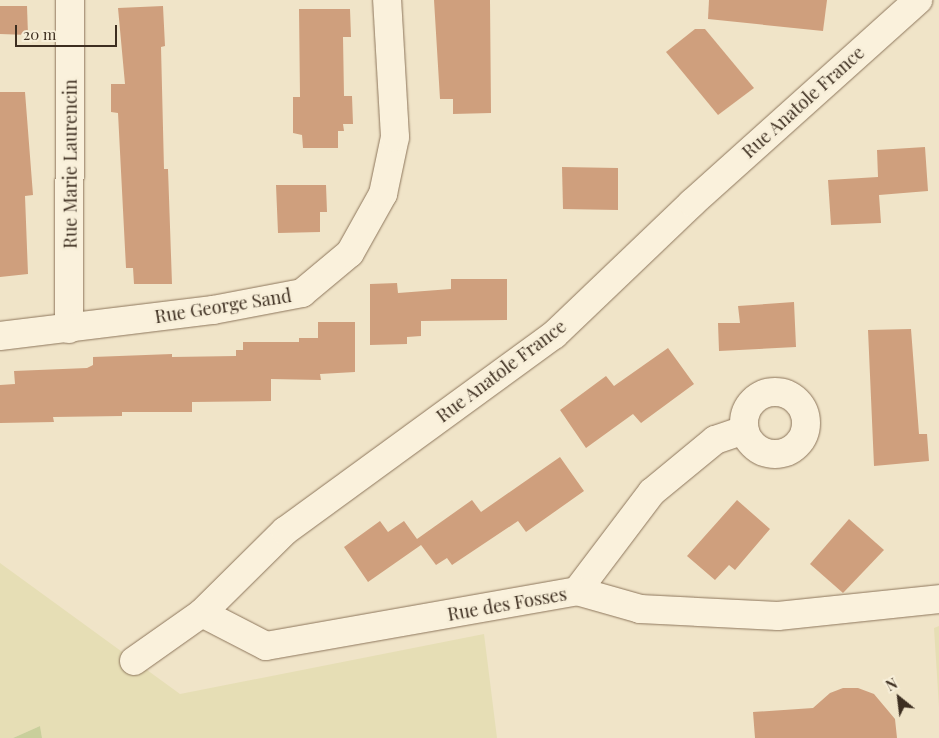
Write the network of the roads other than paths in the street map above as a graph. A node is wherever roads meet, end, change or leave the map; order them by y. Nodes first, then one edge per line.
1 (70, 0) edge
2 (388, 0) edge
3 (918, 0) edge
4 (69, 329) junction
5 (0, 336) edge
6 (744, 430) dead end
7 (577, 591) junction
8 (939, 599) edge
9 (202, 613) junction
10 (134, 661) dead end

1 - 4 street, Rue Marie Laurencin
2 - 4 street, Rue George Sand
3 - 9 street, Rue Anatole France
4 - 5 street, Rue George Sand
6 - 7 street
7 - 8 street, Rue des Fosses
7 - 9 street, Rue des Fosses
9 - 10 street, Rue Anatole France

